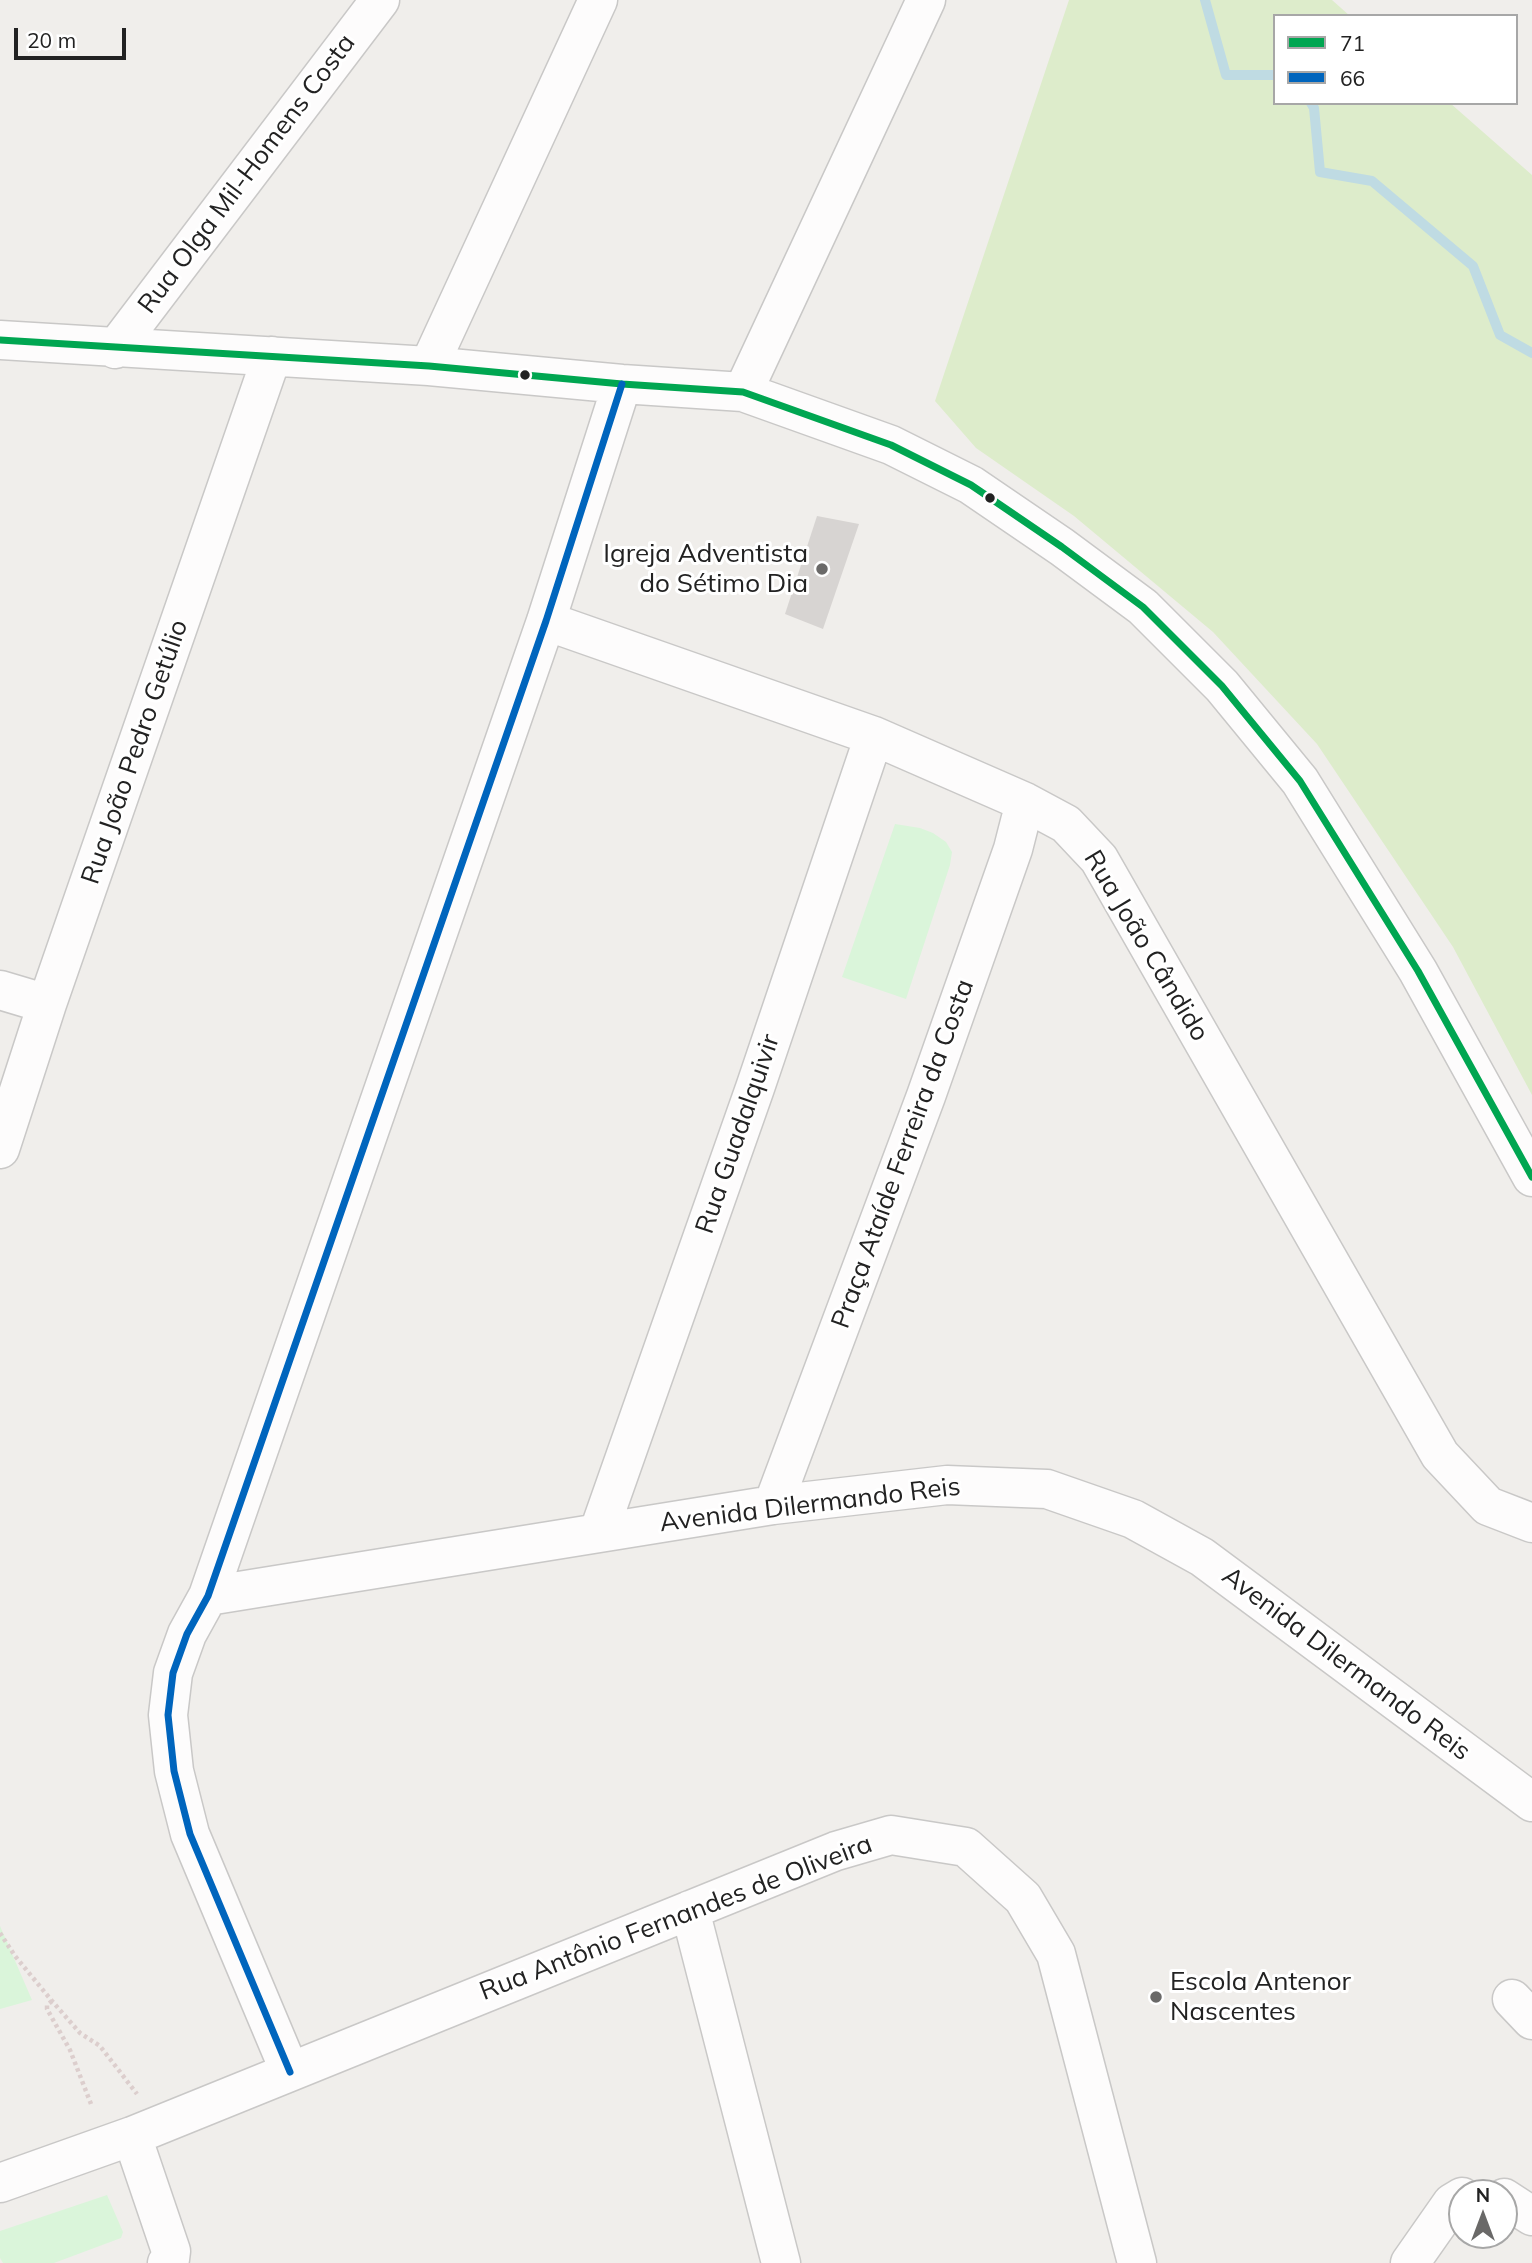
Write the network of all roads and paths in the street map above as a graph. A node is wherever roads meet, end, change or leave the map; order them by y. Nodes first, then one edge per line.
1 (380, 0) edge
2 (598, 0) edge
3 (926, 0) edge
4 (0, 340) edge
5 (115, 349) junction
6 (272, 356) junction
7 (429, 366) junction
8 (622, 384) junction
9 (743, 392) junction
10 (546, 621) junction
11 (874, 736) junction
12 (1025, 802) junction
13 (0, 990) edge
14 (47, 1004) junction
15 (0, 1149) edge
16 (1532, 1177) edge
17 (773, 1505) junction
18 (1532, 1523) edge
19 (599, 1531) junction
20 (208, 1596) junction
21 (1532, 1802) edge
22 (690, 1910) junction
23 (0, 1933) edge
24 (51, 2001) junction
25 (290, 2072) junction
26 (91, 2104) dead end
27 (146, 2130) junction
28 (0, 2182) edge
29 (1448, 2209) edge
30 (167, 2263) edge
31 (781, 2263) edge
32 (1137, 2263) edge
33 (1410, 2263) edge

1 - 5 street, Rua Olga Mil-Homens Costa
2 - 7 street
3 - 9 street
4 - 5 street
5 - 6 street
6 - 7 street
6 - 14 street, Rua João Pedro Getúlio
7 - 8 street
8 - 9 street
8 - 10 street
9 - 16 street
10 - 11 street, Rua João Cândido
10 - 20 street
11 - 12 street, Rua João Cândido
11 - 19 street, Rua Guadalquivir
12 - 17 street, Praça Ataíde Ferreira da Costa
12 - 18 street, Rua João Cândido
13 - 14 street
14 - 15 street, Rua João Pedro Getúlio
17 - 19 street, Avenida Dilermando Reis
17 - 21 street, Avenida Dilermando Reis
19 - 20 street, Avenida Dilermando Reis
20 - 25 street
22 - 25 street, Rua Antônio Fernandes de Oliveira
22 - 31 street
22 - 32 street, Rua Antônio Fernandes de Oliveira
23 - 24 path
24 - 26 path
24 - 27 path
25 - 27 street, Rua Antônio Fernandes de Oliveira
27 - 28 street, Rua Antônio Fernandes de Oliveira
27 - 30 street
29 - 33 street

